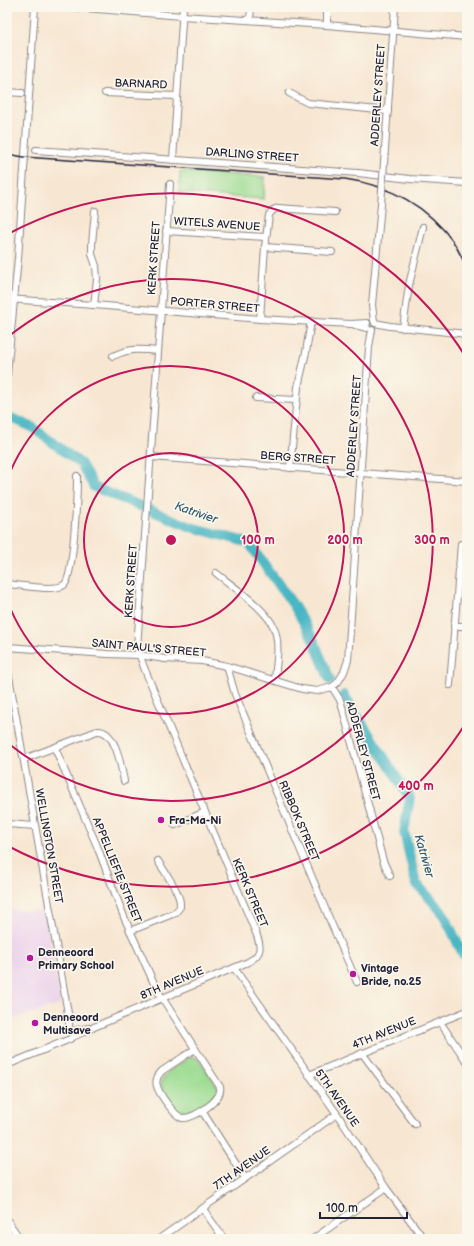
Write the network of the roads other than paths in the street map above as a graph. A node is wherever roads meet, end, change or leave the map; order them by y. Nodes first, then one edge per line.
1 (35, 7) edge
2 (73, 7) edge
3 (183, 7) edge
4 (251, 7) edge
5 (327, 7) edge
6 (395, 7) edge
7 (182, 16) junction
8 (250, 20) junction
9 (327, 25) junction
10 (393, 31) junction
11 (467, 37) edge
12 (7, 92) edge
13 (22, 93) dead end
14 (105, 93) dead end
15 (289, 93) dead end
16 (176, 96) junction
17 (388, 111) junction
18 (36, 150) dead end
19 (173, 160) junction
20 (467, 183) edge
21 (170, 184) dead end
22 (95, 211) dead end
23 (335, 212) dead end
24 (422, 227) dead end
25 (166, 231) junction
26 (266, 237) junction
27 (265, 247) junction
28 (332, 252) dead end
29 (7, 299) edge
30 (14, 300) junction
31 (94, 305) junction
32 (161, 310) junction
33 (260, 319) junction
34 (310, 321) junction
35 (371, 325) junction
36 (403, 328) junction
37 (467, 334) edge
38 (158, 351) junction
39 (113, 356) dead end
40 (7, 374) edge
41 (256, 398) dead end
42 (296, 400) junction
43 (151, 457) junction
44 (290, 468) junction
45 (360, 473) junction
46 (77, 476) dead end
47 (467, 481) edge
48 (460, 544) dead end
49 (216, 573) dead end
50 (7, 584) edge
51 (454, 626) junction
52 (467, 626) edge
53 (7, 647) edge
54 (139, 655) junction
55 (7, 665) edge
56 (227, 666) junction
57 (275, 680) junction
58 (450, 685) dead end
59 (332, 687) junction
60 (55, 748) junction
61 (24, 759) junction
62 (124, 781) dead end
63 (205, 812) junction
64 (7, 824) edge
65 (175, 825) dead end
66 (35, 826) junction
67 (158, 861) dead end
68 (390, 876) dead end
69 (130, 931) junction
70 (257, 956) joint
71 (234, 968) junction
72 (357, 982) dead end
73 (162, 998) junction
74 (467, 1011) edge
75 (440, 1022) junction
76 (71, 1035) junction
77 (195, 1049) junction
78 (362, 1053) junction
79 (467, 1062) edge
80 (7, 1064) edge
81 (309, 1075) junction
82 (202, 1111) junction
83 (337, 1114) junction
84 (415, 1124) dead end
85 (246, 1178) junction
86 (386, 1188) junction
87 (202, 1209) junction
88 (7, 1220) edge
89 (20, 1239) edge
90 (159, 1239) edge
91 (224, 1239) edge
92 (313, 1239) edge
93 (424, 1239) edge

1 - 30 street
2 - 7 street
3 - 7 street
4 - 8 street
5 - 9 street
6 - 10 street, ADDERLEY STREET
7 - 8 street
7 - 16 street
8 - 9 street
9 - 10 street
10 - 11 street
10 - 17 street, ADDERLEY STREET
12 - 13 street
14 - 16 street, BARNARD
15 - 17 street
16 - 19 street
17 - 35 street, ADDERLEY STREET, bridge
18 - 19 street, DARLING STREET
19 - 20 street, DARLING STREET
21 - 25 street, KERK STREET
22 - 31 street
23 - 26 street
24 - 36 street
25 - 26 street, WITELS AVENUE
25 - 32 street, KERK STREET
26 - 27 street
27 - 28 street, WITELS AVENUE
27 - 33 street
29 - 30 street, PORTER STREET
30 - 31 street, PORTER STREET
30 - 40 street
31 - 32 street, PORTER STREET
32 - 33 street, PORTER STREET
32 - 38 street, KERK STREET
33 - 34 street, PORTER STREET
34 - 35 street, PORTER STREET
34 - 42 street
35 - 36 street, PORTER STREET
35 - 45 street, ADDERLEY STREET
36 - 37 street, PORTER STREET
38 - 39 street
38 - 43 street, KERK STREET
41 - 42 street
42 - 44 street
43 - 44 street, BERG STREET
43 - 54 street, KERK STREET
44 - 45 street, BERG STREET
45 - 47 street, BERG STREET
45 - 59 street, ADDERLEY STREET
46 - 50 street
48 - 51 street
49 - 57 street
51 - 52 street
51 - 58 street
53 - 54 street, SAINT PAUL'S STREET
54 - 56 street, SAINT PAUL'S STREET
54 - 63 street, KERK STREET
55 - 61 street, WELLINGTON STREET
56 - 57 street, SAINT PAUL'S STREET
56 - 72 street, RIBBOK STREET
57 - 59 street, SAINT PAUL'S STREET
59 - 68 street, ADDERLEY STREET
60 - 61 street
60 - 62 street
60 - 69 street, APPELLIEFIE STREET
61 - 66 street, WELLINGTON STREET
63 - 65 street
63 - 70 street, KERK STREET
64 - 66 street
66 - 76 street, WELLINGTON STREET
67 - 69 street
69 - 73 street, APPELLIEFIE STREET
70 - 71 street, 8TH AVENUE
71 - 73 street, 8TH AVENUE
71 - 81 street, 5TH AVENUE
73 - 76 street, 8TH AVENUE
73 - 77 street, APPELLIEFIE STREET
74 - 75 street, 4TH AVENUE
75 - 78 street, 4TH AVENUE
75 - 79 street
76 - 80 street, 8TH AVENUE
77 - 82 street
77 - 82 street
78 - 81 street, 4TH AVENUE
78 - 84 street
81 - 83 street, 5TH AVENUE
82 - 85 street
83 - 85 street, 7TH AVENUE
83 - 86 street, 5TH AVENUE
85 - 87 street, 7TH AVENUE
86 - 92 street
86 - 93 street, 5TH AVENUE
87 - 90 street, 7TH AVENUE
87 - 91 street
88 - 89 street

